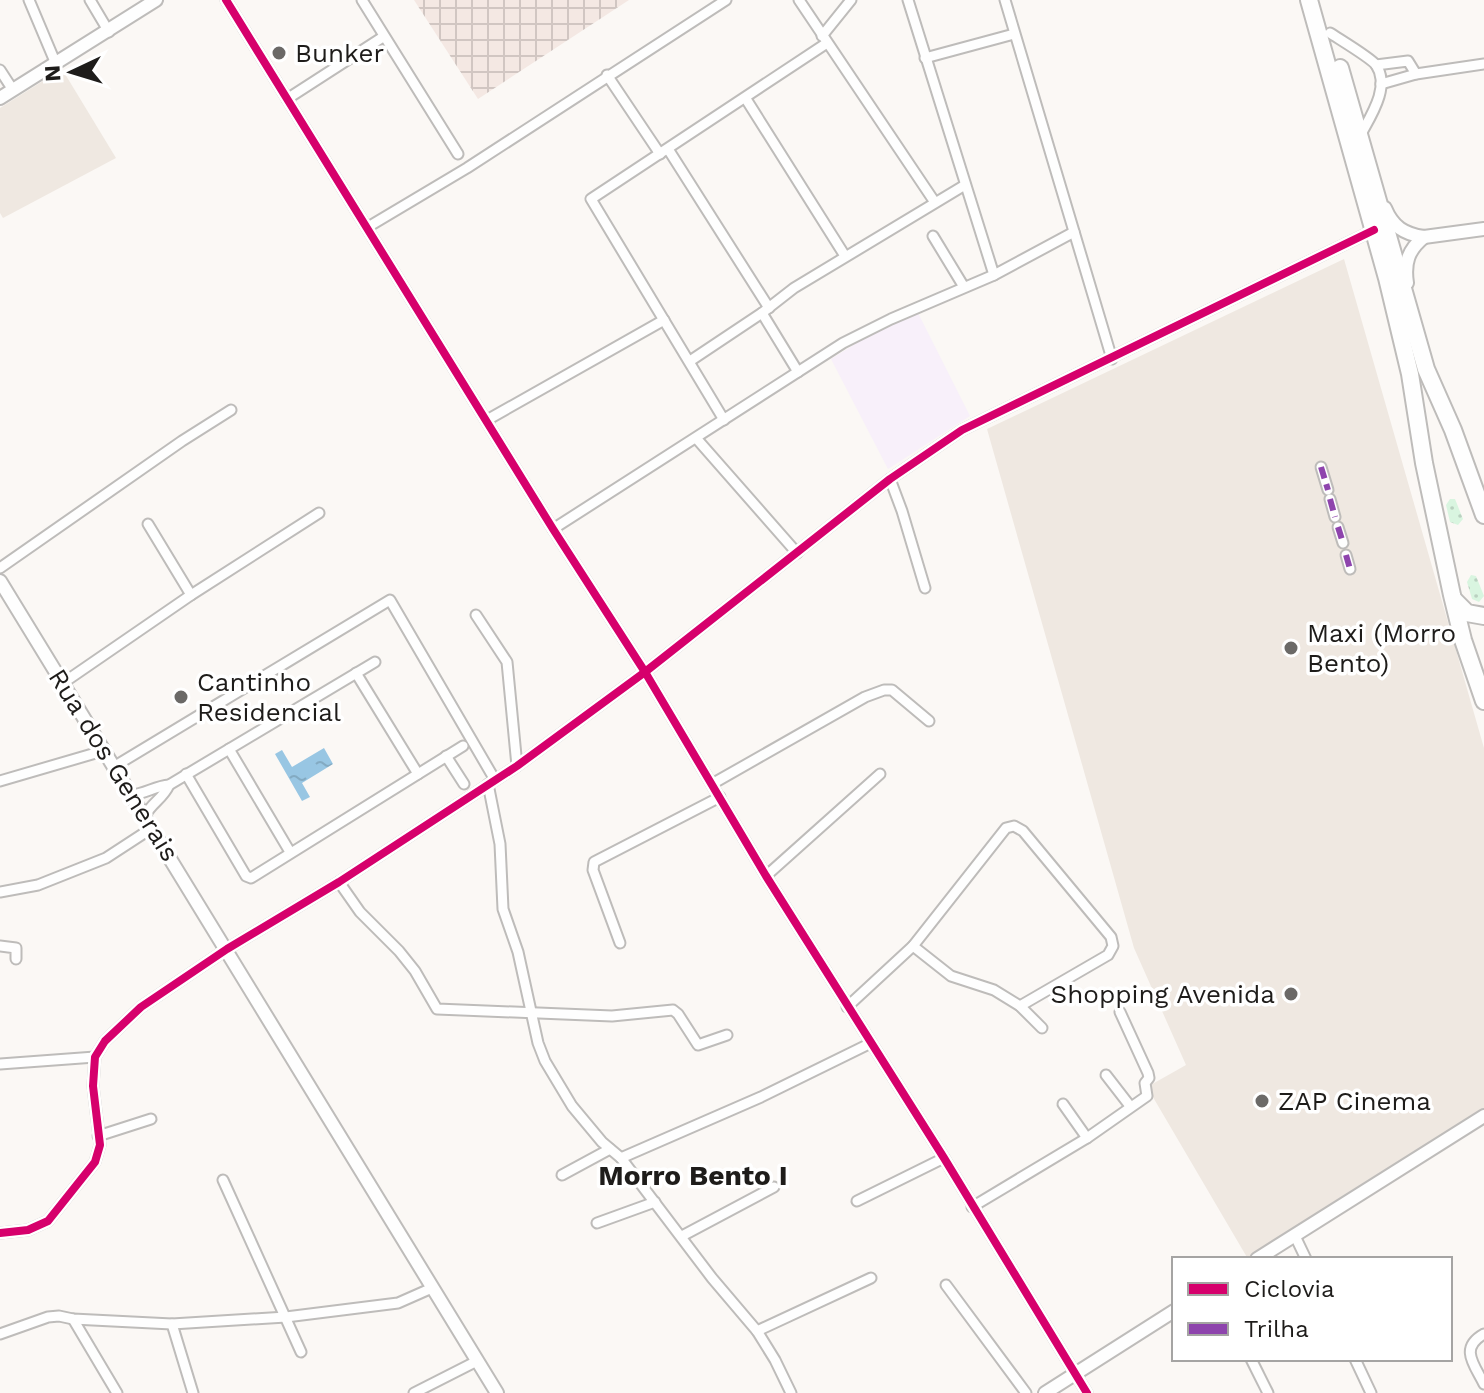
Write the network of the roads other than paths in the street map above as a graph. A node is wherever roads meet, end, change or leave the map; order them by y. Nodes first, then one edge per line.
1 (29, 0) edge
2 (90, 0) edge
3 (156, 0) edge
4 (226, 0) edge
5 (362, 0) edge
6 (726, 0) edge
7 (799, 0) edge
8 (851, 0) edge
9 (908, 0) edge
10 (1005, 0) edge
11 (1309, 0) edge
12 (1320, 0) edge
13 (109, 32) junction
14 (1330, 33) junction
15 (1014, 34) junction
16 (383, 37) junction
17 (824, 39) junction
18 (925, 58) junction
19 (56, 64) junction
20 (1484, 64) edge
21 (1376, 65) junction
22 (0, 70) edge
23 (1416, 74) junction
24 (607, 75) junction
25 (1381, 84) junction
26 (13, 90) junction
27 (0, 98) edge
28 (287, 99) junction
29 (746, 99) junction
30 (1360, 136) junction
31 (664, 152) junction
32 (458, 154) dead end
33 (1370, 169) junction
34 (965, 185) junction
35 (934, 201) junction
36 (368, 227) junction
37 (1484, 229) edge
38 (1374, 230) junction
39 (1074, 232) junction
40 (933, 236) dead end
41 (1424, 237) junction
42 (845, 256) junction
43 (994, 275) junction
44 (964, 287) junction
45 (765, 310) junction
46 (1411, 314) junction
47 (664, 320) junction
48 (1112, 359) junction
49 (690, 361) junction
50 (798, 372) junction
51 (231, 410) dead end
52 (487, 420) junction
53 (724, 420) junction
54 (696, 438) junction
55 (1321, 467) dead end
56 (890, 479) junction
57 (319, 513) dead end
58 (1484, 515) edge
59 (148, 524) dead end
60 (553, 529) junction
61 (1343, 543) dead end
62 (797, 553) junction
63 (1346, 555) dead end
64 (0, 568) edge
65 (1350, 569) dead end
66 (0, 581) edge
67 (925, 588) dead end
68 (191, 595) junction
69 (1452, 595) junction
70 (476, 615) dead end
71 (1484, 616) edge
72 (1484, 654) edge
73 (375, 662) dead end
74 (645, 672) junction
75 (356, 673) junction
76 (1477, 681) junction
77 (63, 683) junction
78 (1484, 701) edge
79 (929, 721) dead end
80 (463, 746) dead end
81 (229, 749) junction
82 (106, 750) junction
83 (446, 756) junction
84 (115, 766) junction
85 (517, 766) junction
86 (186, 774) junction
87 (418, 774) junction
88 (880, 774) dead end
89 (0, 781) edge
90 (492, 782) junction
91 (464, 784) dead end
92 (712, 784) junction
93 (169, 785) junction
94 (157, 786) junction
95 (131, 795) junction
96 (164, 796) junction
97 (720, 797) junction
98 (148, 822) junction
99 (290, 852) junction
100 (766, 876) junction
101 (339, 882) junction
102 (0, 892) edge
103 (620, 943) dead end
104 (0, 946) edge
105 (913, 946) junction
106 (227, 949) junction
107 (16, 959) dead end
108 (1020, 1006) junction
109 (847, 1007) junction
110 (531, 1011) junction
111 (1120, 1012) dead end
112 (1042, 1028) dead end
113 (727, 1035) dead end
114 (871, 1043) junction
115 (95, 1057) junction
116 (0, 1064) edge
117 (1106, 1075) dead end
118 (1063, 1104) dead end
119 (1130, 1106) junction
120 (1484, 1116) edge
121 (151, 1119) dead end
122 (98, 1136) junction
123 (1087, 1138) junction
124 (610, 1149) junction
125 (621, 1158) junction
126 (944, 1158) junction
127 (562, 1175) dead end
128 (223, 1180) dead end
129 (774, 1187) dead end
130 (857, 1201) dead end
131 (655, 1202) junction
132 (972, 1207) junction
133 (597, 1223) dead end
134 (0, 1233) edge
135 (682, 1236) junction
136 (1295, 1236) junction
137 (1260, 1257) edge
138 (1305, 1257) edge
139 (871, 1278) dead end
140 (946, 1285) dead end
141 (432, 1288) junction
142 (1172, 1312) edge
143 (286, 1317) junction
144 (73, 1319) junction
145 (172, 1324) junction
146 (757, 1331) junction
147 (0, 1334) edge
148 (1484, 1334) edge
149 (301, 1352) dead end
150 (477, 1361) junction
151 (1252, 1361) edge
152 (1356, 1361) edge
153 (1075, 1374) junction
154 (1484, 1384) edge
155 (117, 1393) edge
156 (193, 1393) edge
157 (414, 1393) edge
158 (497, 1393) edge
159 (791, 1393) edge
160 (1026, 1393) edge
161 (1045, 1393) edge
162 (1087, 1393) edge
163 (1268, 1393) edge
164 (1371, 1393) edge

1 - 19 street
2 - 13 street
3 - 13 street
4 - 28 street
5 - 16 street
6 - 24 street
7 - 17 street
8 - 17 street
9 - 18 street
10 - 15 street
11 - 38 highway
12 - 14 highway
13 - 19 street
14 - 21 street
14 - 30 highway
15 - 18 street
15 - 39 street
16 - 28 street
16 - 32 street
17 - 29 street
17 - 35 street
18 - 34 street
19 - 26 street
20 - 23 street
21 - 23 street
21 - 25 street
22 - 26 street
23 - 25 street
24 - 31 street
24 - 36 street
25 - 30 street
26 - 27 street
28 - 36 street
29 - 31 street
29 - 42 street
30 - 33 highway
31 - 45 street
31 - 47 street
33 - 41 street
33 - 46 highway
34 - 35 street
34 - 43 street
35 - 42 street
36 - 52 street
37 - 41 street
38 - 48 street
38 - 69 highway
39 - 43 street
39 - 48 street
40 - 44 street
41 - 46 street
42 - 45 street
43 - 44 street
44 - 50 street
45 - 49 street
45 - 50 street
46 - 58 highway
47 - 49 street
47 - 52 street
48 - 56 street
49 - 53 street
50 - 53 street
51 - 64 street
52 - 60 street
53 - 54 street
54 - 60 street
54 - 62 street
55 - 61 street
56 - 62 street
56 - 67 street
57 - 68 street
59 - 68 street
60 - 74 street
62 - 74 street
63 - 65 street
66 - 77 street, Rua dos Generais
68 - 77 street
69 - 71 highway
69 - 76 highway
70 - 85 street
72 - 76 highway
73 - 75 street
74 - 85 street
74 - 92 street
75 - 81 street
75 - 87 street
76 - 78 highway
77 - 82 street, Rua dos Generais
79 - 92 street
80 - 83 street
81 - 86 street
81 - 99 street
82 - 84 street, Rua dos Generais
82 - 89 street
83 - 87 street
83 - 91 street
84 - 90 street
84 - 95 street, Rua dos Generais
85 - 90 street
86 - 93 street
86 - 99 street
87 - 99 street
88 - 100 street
90 - 101 street
90 - 110 street
92 - 97 street
93 - 94 street
93 - 96 street
94 - 95 street
94 - 96 street
95 - 98 street, Rua dos Generais
96 - 98 street
97 - 100 street
97 - 103 street
98 - 102 street
98 - 106 street, Rua dos Generais
100 - 109 street
101 - 106 street
101 - 110 street
104 - 107 street
105 - 108 street
105 - 108 street
105 - 109 street
106 - 115 street
106 - 141 street, Rua dos Generais
108 - 112 street
109 - 114 street
110 - 113 street
110 - 124 street
111 - 119 street
114 - 125 street
114 - 126 street
115 - 116 street
115 - 122 street
117 - 119 street
118 - 123 street
119 - 123 street
120 - 136 street
121 - 122 street
122 - 134 street
123 - 132 street
124 - 125 street
124 - 127 street
125 - 131 street
126 - 130 street
126 - 132 street
128 - 143 street
129 - 135 street
131 - 133 street
131 - 135 street
132 - 153 street
135 - 146 street
136 - 137 street
136 - 138 street
139 - 146 street
140 - 160 street
141 - 143 street
141 - 150 street, Rua dos Generais
142 - 153 street
143 - 145 street
143 - 149 street
144 - 145 street
144 - 147 street
144 - 155 street
145 - 156 street
146 - 159 street
148 - 154 street
150 - 157 street
150 - 158 street, Rua dos Generais
151 - 163 street
152 - 164 street
153 - 161 street
153 - 162 street

